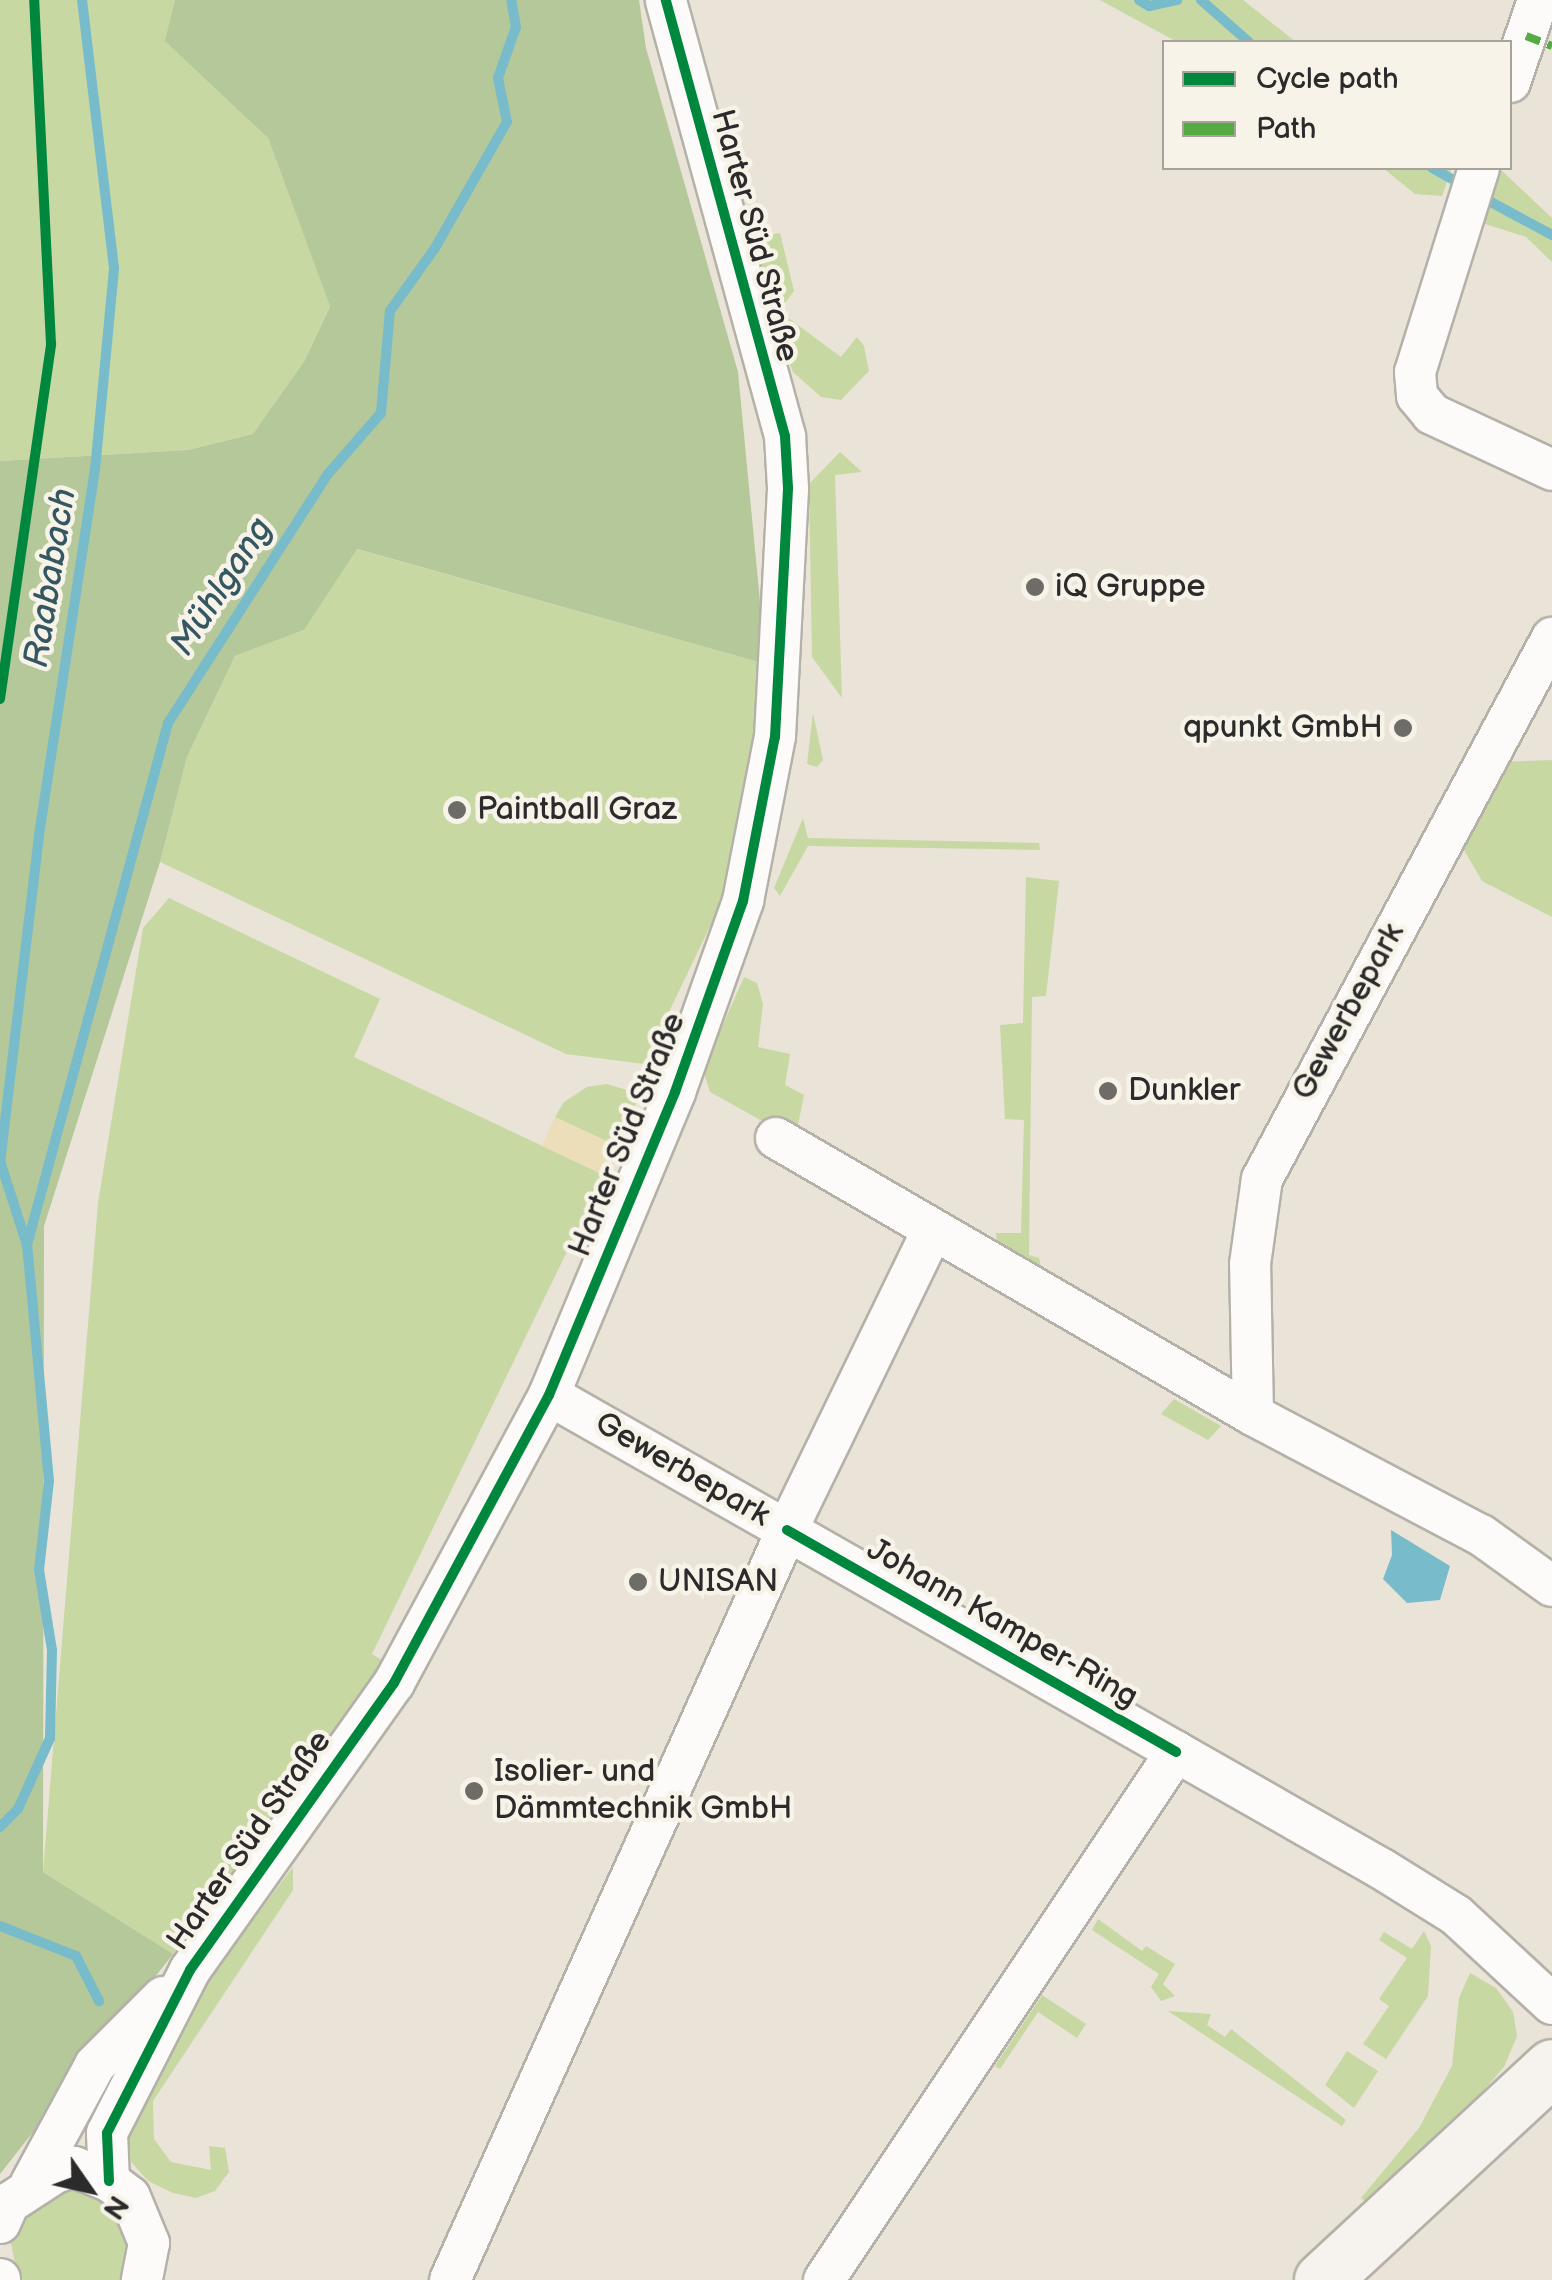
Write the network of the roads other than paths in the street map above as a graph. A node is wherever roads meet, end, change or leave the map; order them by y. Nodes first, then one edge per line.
1 (666, 0) edge
2 (1539, 27) edge
3 (1512, 78) edge
4 (1479, 170) edge
5 (1552, 470) edge
6 (1552, 638) edge
7 (776, 1138) dead end
8 (932, 1231) junction
9 (549, 1395) junction
10 (1253, 1415) junction
11 (787, 1530) junction
12 (1552, 1586) edge
13 (1176, 1752) junction
14 (190, 1970) junction
15 (1552, 2004) edge
16 (1552, 2067) edge
17 (109, 2181) junction
18 (31, 2183) junction
19 (0, 2223) edge
20 (142, 2280) edge
21 (450, 2280) edge
22 (824, 2280) edge
23 (1322, 2280) edge

1 - 9 street, Harter Süd Straße
2 - 3 street
4 - 5 street
6 - 10 street, Gewerbepark
7 - 8 street
8 - 10 street
8 - 11 street, Gewerbepark
9 - 11 street, Gewerbepark
9 - 14 street, Harter Süd Straße
10 - 12 street
11 - 13 street, Johann Kamper-Ring
11 - 21 street
13 - 15 street, Johann Kamper-Ring
13 - 22 street
14 - 17 street, Harter Süd Straße
14 - 18 street, Harter Süd Straße
16 - 23 main road
17 - 18 street
17 - 20 street
18 - 19 street, Harter Süd Straße

